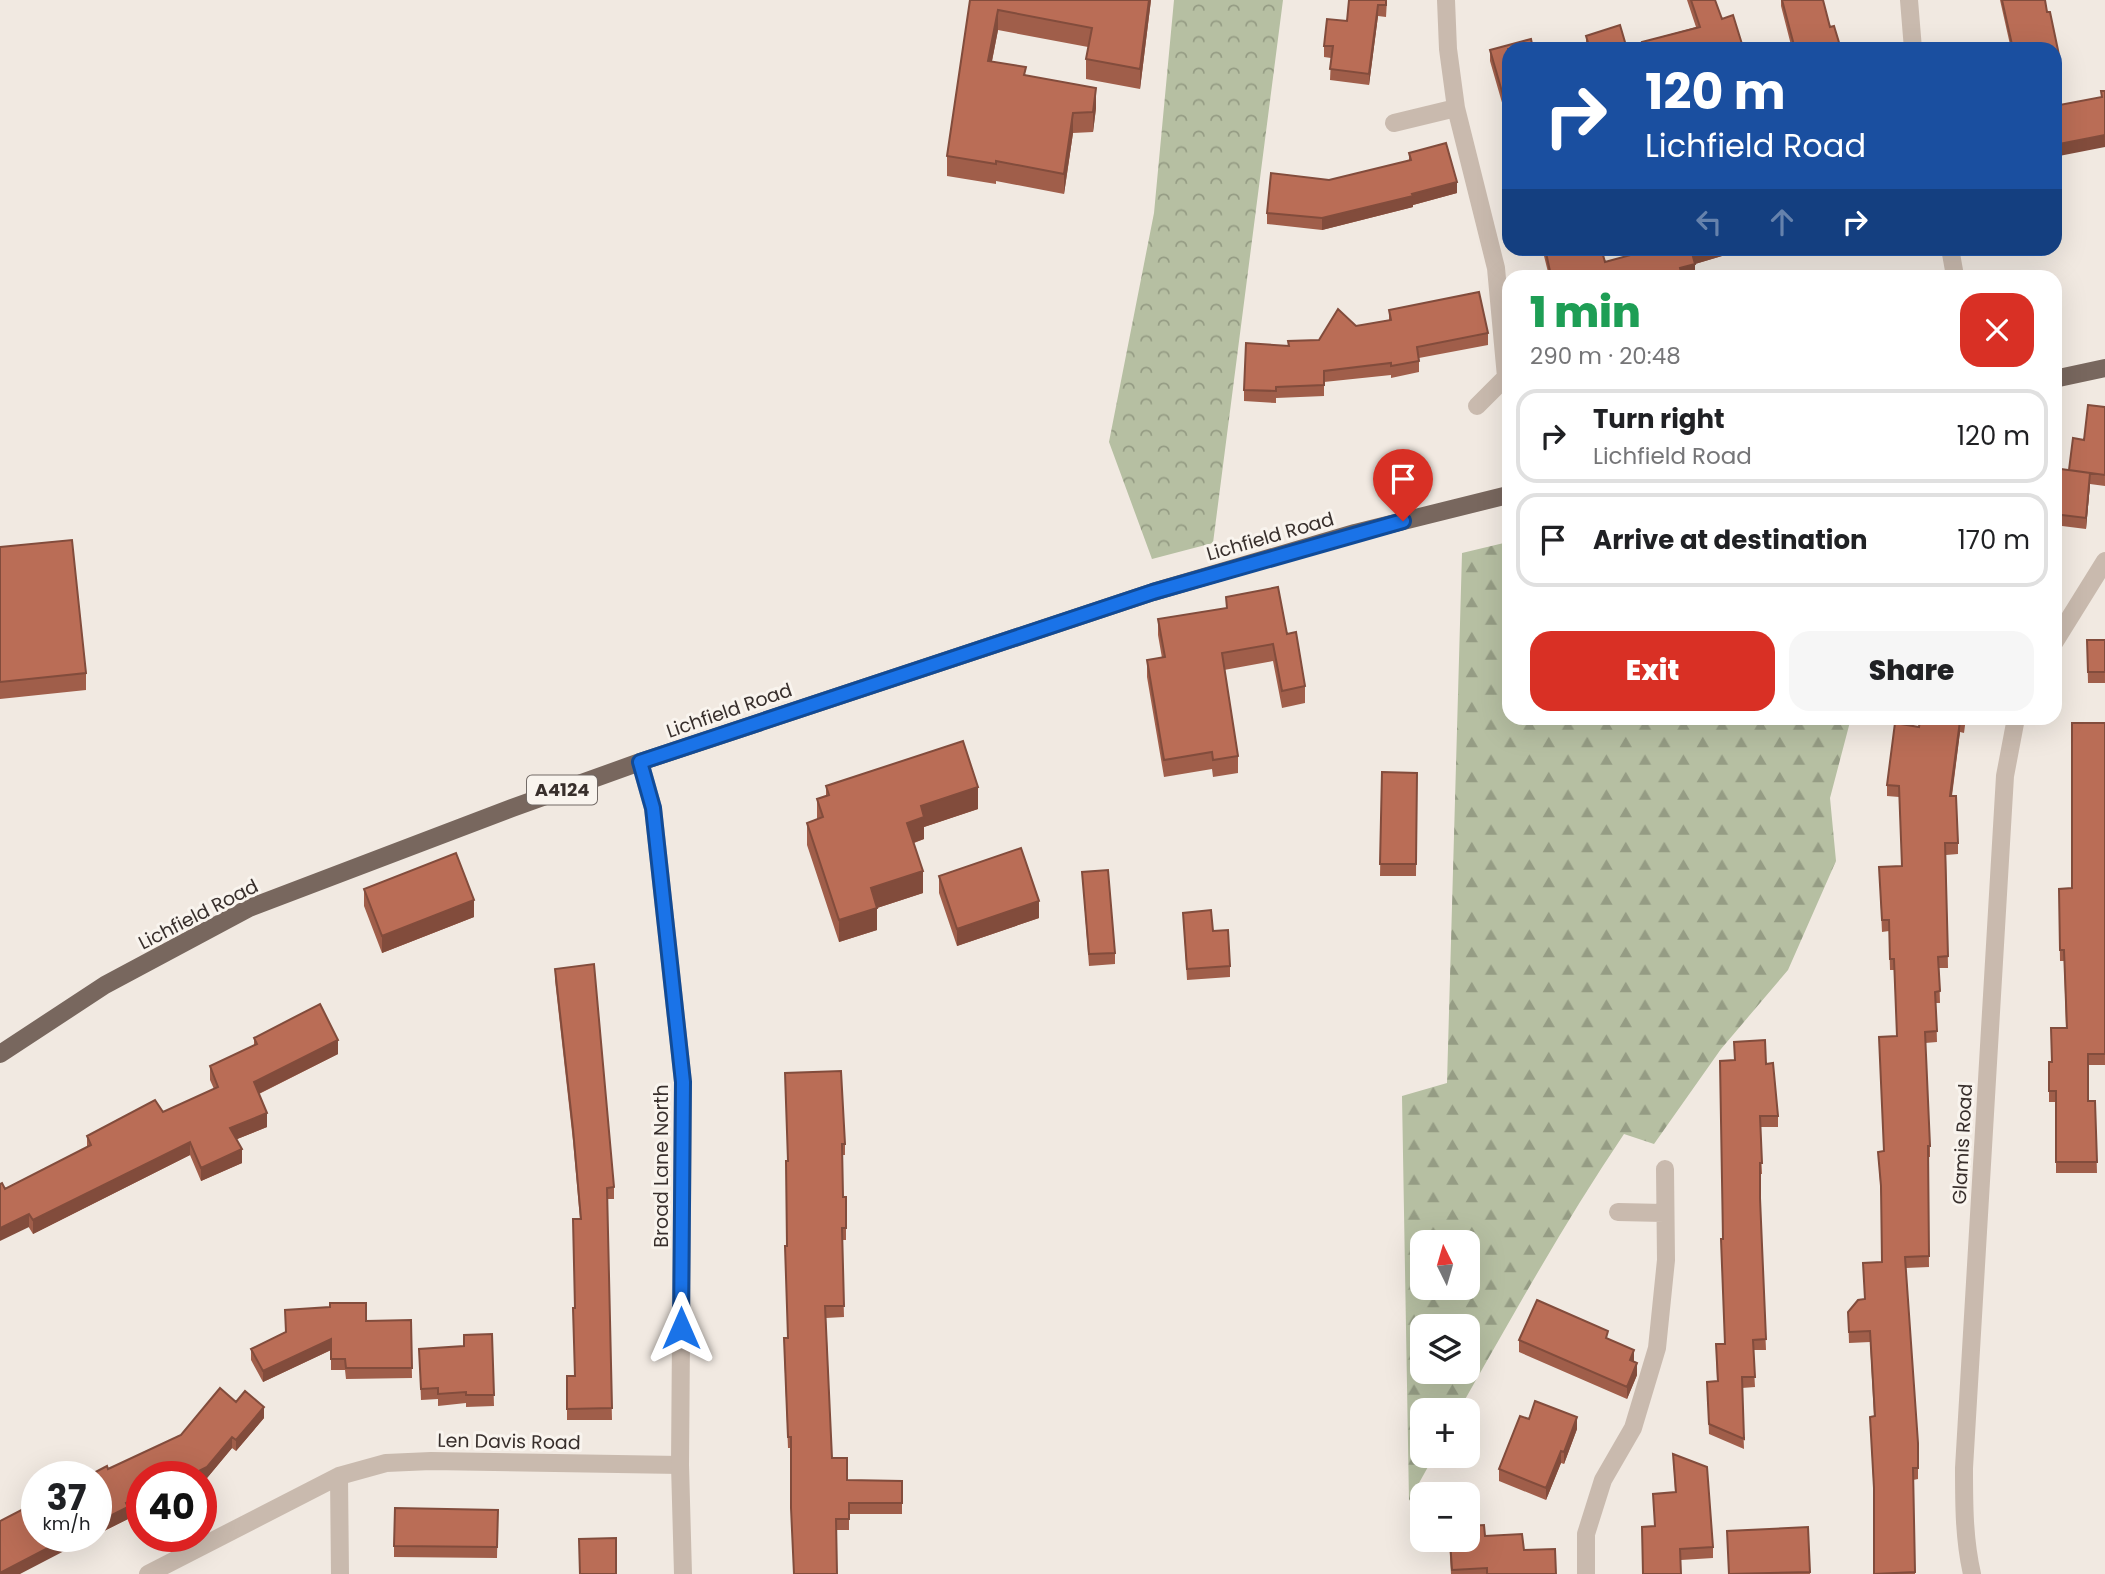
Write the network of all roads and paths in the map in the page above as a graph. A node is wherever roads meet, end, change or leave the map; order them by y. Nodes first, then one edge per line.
1 (1446, 0) edge
2 (1909, 0) edge
3 (1912, 42) edge
4 (1455, 108) junction
5 (1394, 123) dead end
6 (1502, 328) edge
7 (2105, 368) edge
8 (2062, 377) edge
9 (1502, 383) edge
10 (1477, 407) dead end
11 (1502, 496) edge
12 (2105, 561) edge
13 (2062, 630) edge
14 (2015, 725) edge
15 (640, 762) junction
16 (0, 1054) edge
17 (1665, 1170) dead end
18 (1618, 1212) dead end
19 (1664, 1213) junction
20 (680, 1465) junction
21 (339, 1476) junction
22 (148, 1574) edge
23 (340, 1574) edge
24 (683, 1574) edge
25 (1586, 1574) edge
26 (1972, 1574) edge

1 - 4 street
2 - 3 street
4 - 5 street
4 - 6 street
7 - 8 main road
9 - 10 street
11 - 15 main road, Lichfield Road / A4124
12 - 13 street
14 - 26 street, Glamis Road
15 - 16 main road, Lichfield Road / A4124
15 - 20 street, Broad Lane North
17 - 19 street
18 - 19 street
19 - 25 street
20 - 21 street, Len Davis Road
20 - 24 street, Broad Lane North
21 - 22 street, Len Davis Road
21 - 23 street

